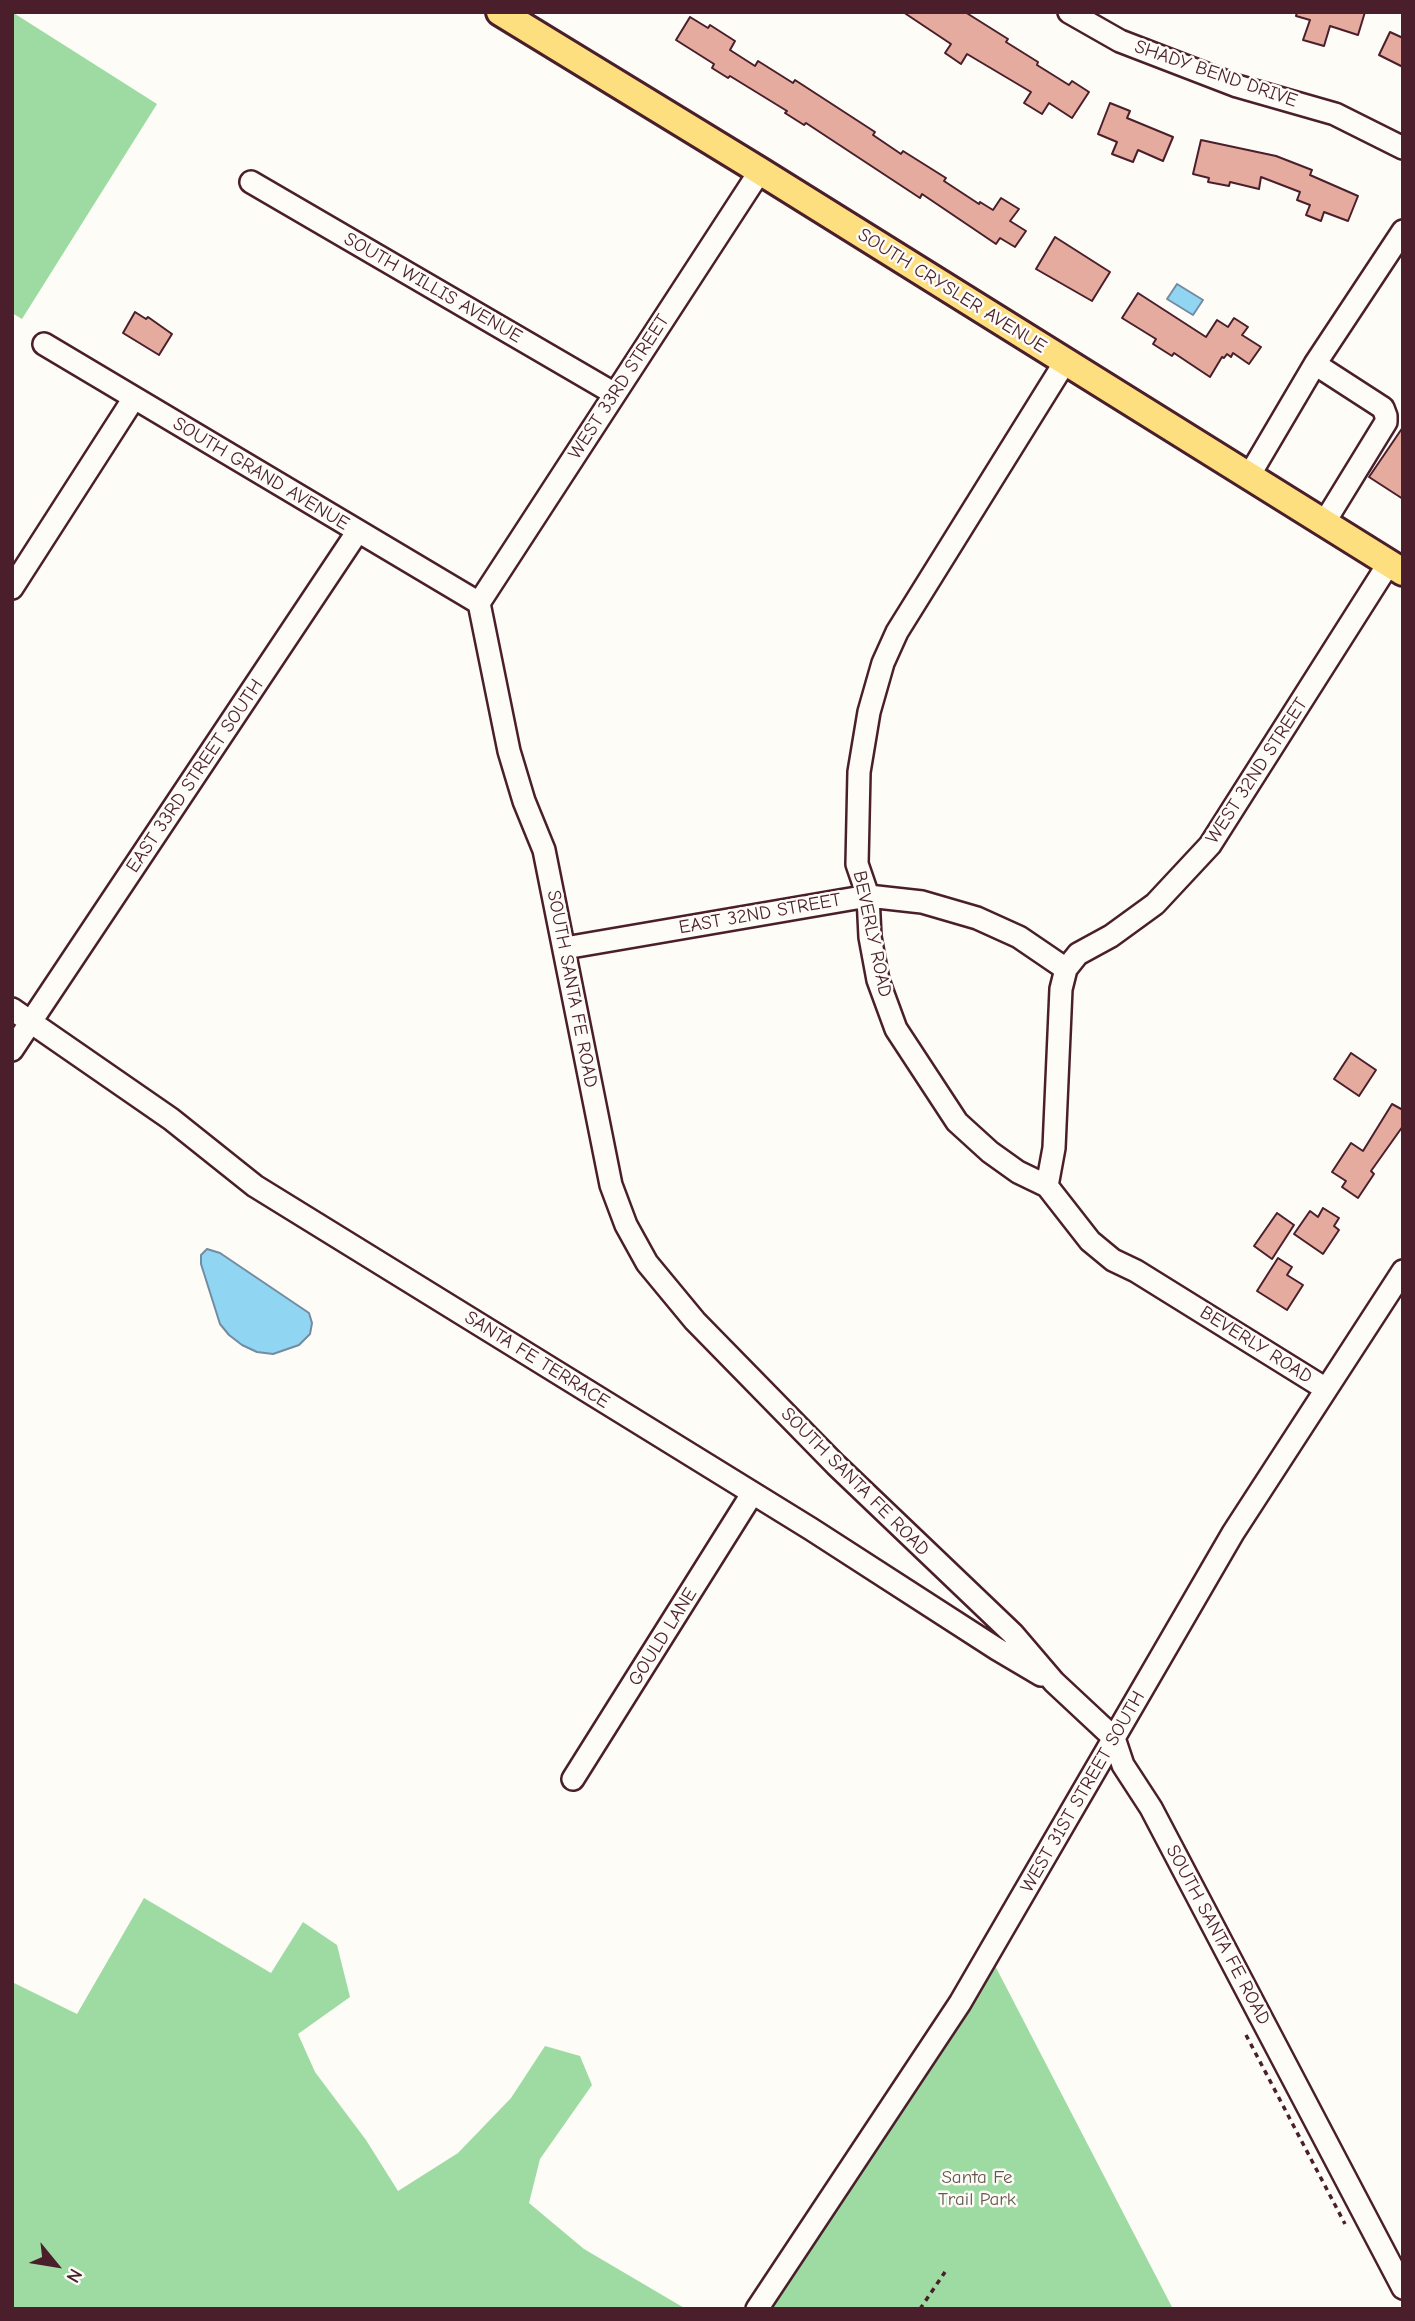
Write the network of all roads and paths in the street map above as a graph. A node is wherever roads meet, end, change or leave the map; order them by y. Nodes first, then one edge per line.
1 (500, 12) edge
2 (1069, 12) edge
3 (1403, 148) edge
4 (760, 171) junction
5 (251, 182) dead end
6 (1403, 231) edge
7 (44, 344) dead end
8 (1065, 362) junction
9 (1315, 364) junction
10 (615, 394) junction
11 (134, 398) junction
12 (1249, 476) junction
13 (1324, 523) junction
14 (358, 531) junction
15 (1396, 568) edge
16 (12, 588) edge
17 (479, 603) junction
18 (868, 896) junction
19 (565, 948) junction
20 (1066, 969) junction
21 (12, 1009) edge
22 (32, 1021) junction
23 (12, 1050) edge
24 (1047, 1186) junction
25 (1403, 1271) edge
26 (1326, 1389) junction
27 (752, 1494) junction
28 (1054, 1682) junction
29 (1114, 1738) junction
30 (573, 1779) dead end
31 (945, 2272) dead end
32 (1403, 2288) edge
33 (757, 2309) edge
34 (920, 2309) edge

1 - 4 main road, SOUTH CRYSLER AVENUE
2 - 3 street, SHADY BEND DRIVE
4 - 8 main road, SOUTH CRYSLER AVENUE
4 - 10 street, WEST 33RD STREET
5 - 10 street, SOUTH WILLIS AVENUE
6 - 9 street
7 - 11 street, SOUTH GRAND AVENUE
8 - 12 main road, SOUTH CRYSLER AVENUE
8 - 18 street, BEVERLY ROAD
9 - 12 street
9 - 13 street
10 - 17 street, WEST 33RD STREET
11 - 14 street, SOUTH GRAND AVENUE
11 - 16 street
12 - 13 main road, SOUTH CRYSLER AVENUE
13 - 15 main road, SOUTH CRYSLER AVENUE
14 - 17 street, SOUTH GRAND AVENUE
14 - 22 street, EAST 33RD STREET SOUTH
15 - 20 street, WEST 32ND STREET
17 - 19 street, SOUTH SANTA FE ROAD
18 - 19 street, EAST 32ND STREET
18 - 20 street, EAST 32ND STREET
18 - 24 street, BEVERLY ROAD
19 - 28 street, SOUTH SANTA FE ROAD
20 - 24 street
21 - 22 street, SANTA FE TERRACE
22 - 23 street, EAST 33RD STREET SOUTH
22 - 27 street, SANTA FE TERRACE
24 - 26 street, BEVERLY ROAD
25 - 26 street, WEST 31ST STREET SOUTH
26 - 29 street, WEST 31ST STREET SOUTH
27 - 28 street, SANTA FE TERRACE
27 - 30 street, GOULD LANE
28 - 29 street, SOUTH SANTA FE ROAD
29 - 32 street, SOUTH SANTA FE ROAD
29 - 33 street, WEST 31ST STREET SOUTH
31 - 34 path

